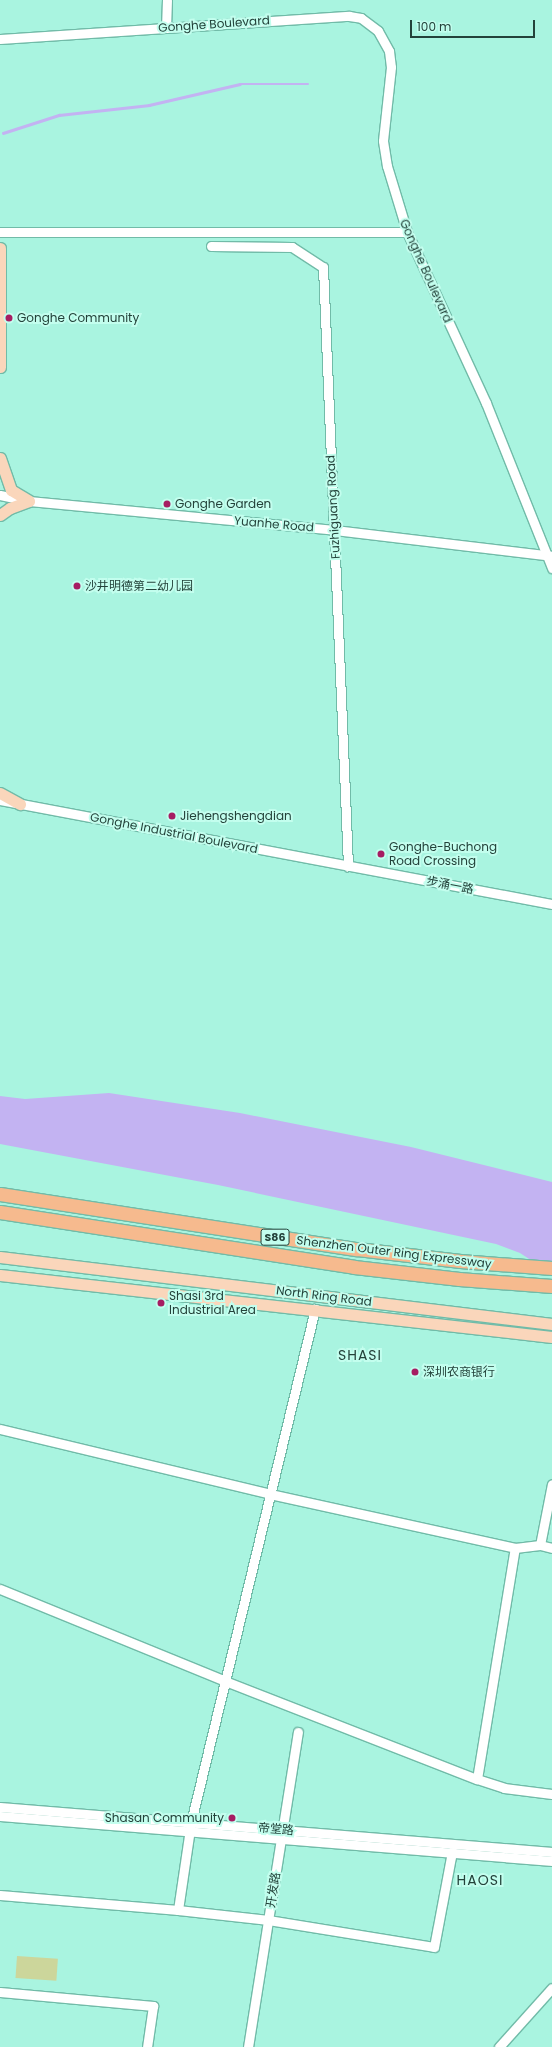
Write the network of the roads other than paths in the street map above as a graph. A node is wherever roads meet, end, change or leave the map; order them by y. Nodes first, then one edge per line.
1 (166, 0) edge
2 (166, 28) junction
3 (0, 39) edge
4 (0, 232) edge
5 (407, 232) junction
6 (210, 246) dead end
7 (0, 248) edge
8 (0, 367) edge
9 (0, 458) edge
10 (0, 495) edge
11 (29, 501) junction
12 (0, 515) edge
13 (335, 530) junction
14 (550, 556) edge
15 (552, 568) edge
16 (1, 799) edge
17 (20, 804) joint
18 (348, 866) junction
19 (552, 904) edge
20 (0, 1194) edge
21 (0, 1212) edge
22 (0, 1257) edge
23 (552, 1268) edge
24 (0, 1275) edge
25 (552, 1286) edge
26 (314, 1309) junction
27 (552, 1324) edge
28 (552, 1337) edge
29 (0, 1429) edge
30 (552, 1484) edge
31 (270, 1494) junction
32 (540, 1545) junction
33 (515, 1548) junction
34 (552, 1548) edge
35 (0, 1589) edge
36 (225, 1681) junction
37 (298, 1732) dead end
38 (476, 1779) junction
39 (552, 1794) edge
40 (0, 1807) edge
41 (0, 1816) edge
42 (190, 1827) junction
43 (282, 1834) junction
44 (452, 1852) junction
45 (552, 1852) edge
46 (552, 1861) edge
47 (0, 1895) edge
48 (178, 1910) junction
49 (268, 1920) junction
50 (552, 1988) edge
51 (0, 1992) edge
52 (147, 2047) edge
53 (248, 2047) edge
54 (499, 2047) edge

1 - 2 street
2 - 3 street, Gonghe Boulevard
2 - 5 street, Gonghe Boulevard
4 - 5 street
5 - 14 street, Gonghe Boulevard
6 - 13 street, Fuzhiguang Road
7 - 8 main road
9 - 11 main road
10 - 11 street, Yuanhe Road
11 - 12 main road
11 - 13 street, Yuanhe Road
13 - 14 street, Yuanhe Road
13 - 18 street, Fuzhiguang Road
14 - 15 street, Gonghe Boulevard
16 - 17 main road
17 - 18 street, Gonghe Industrial Boulevard
18 - 19 street, 步涌一路
20 - 23 highway, Shenzhen Outer Ring Expressway / S86
21 - 25 highway, Shenzhen Outer Ring Expressway / S86
22 - 27 main road, North Ring Road
24 - 26 main road, North Ring Road
26 - 28 main road, North Ring Road
26 - 31 street
29 - 31 street
30 - 32 street
31 - 33 street
31 - 36 street
32 - 33 street
32 - 34 street
33 - 38 street
35 - 36 street
36 - 38 street
36 - 42 street
37 - 43 street, 开发路
38 - 39 street
40 - 42 street, 帝堂路
41 - 42 street, 帝堂路
42 - 43 street, 帝堂路
42 - 48 street
43 - 44 street, 帝堂路
43 - 45 street, 帝堂路
43 - 49 street, 开发路
44 - 46 street, 帝堂路
44 - 49 street
47 - 48 street
48 - 49 street
49 - 53 street, 开发路
50 - 54 street
51 - 52 street

